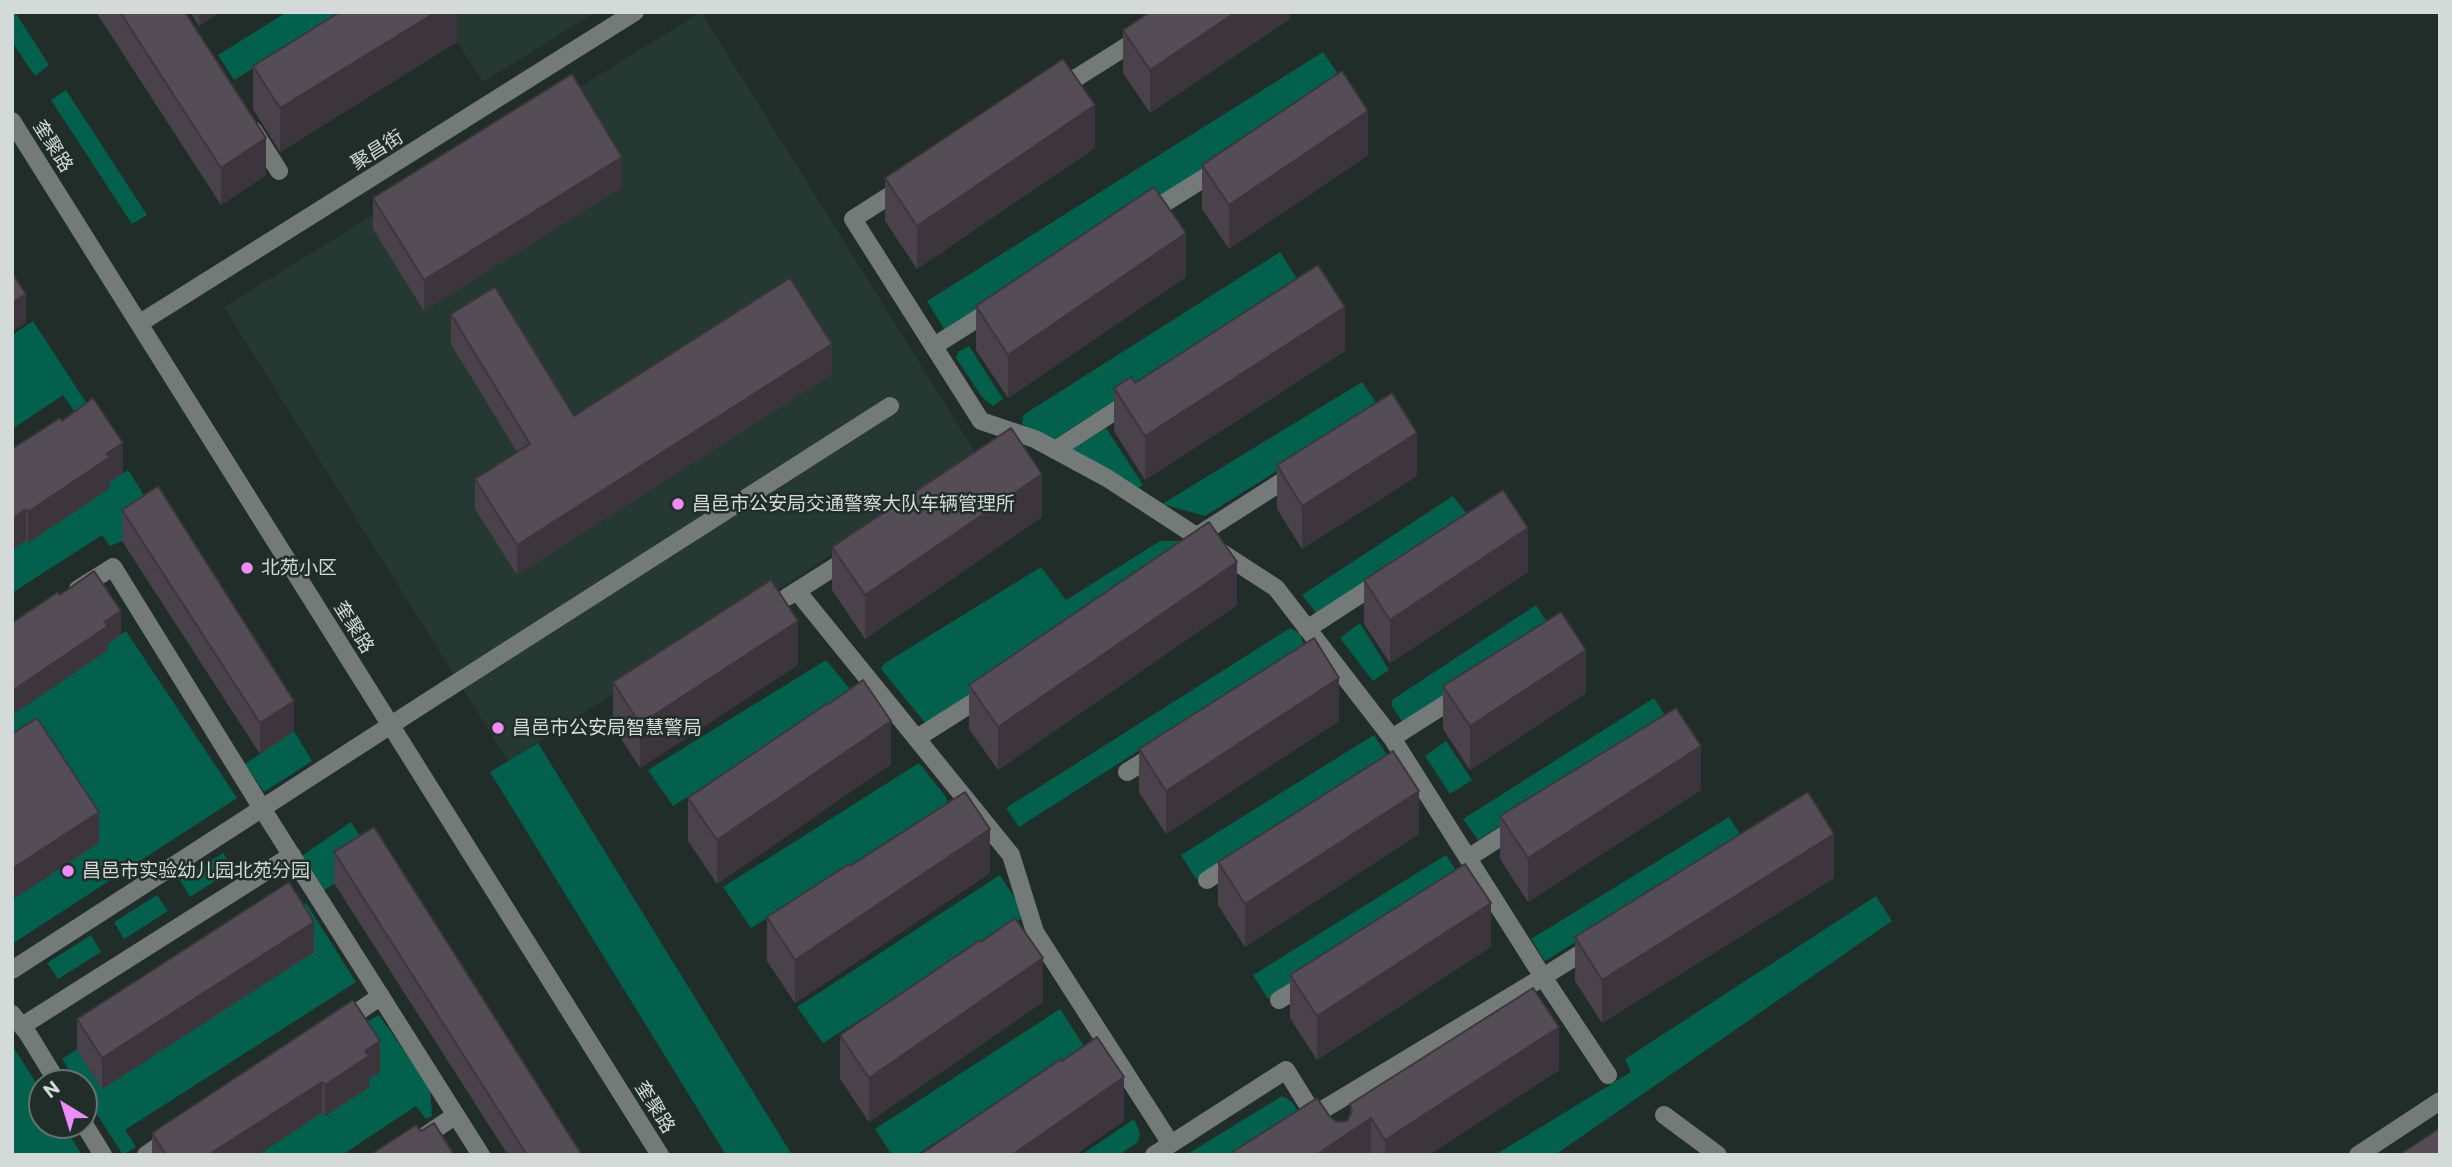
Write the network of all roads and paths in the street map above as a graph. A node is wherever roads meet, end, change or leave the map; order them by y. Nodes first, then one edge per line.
1 (635, 12) edge
2 (1181, 12) edge
3 (1040, 101) edge
4 (244, 115) edge
5 (12, 121) edge
6 (1236, 159) edge
7 (279, 171) dead end
8 (923, 174) edge
9 (1131, 223) edge
10 (1015, 296) edge
11 (141, 323) junction
12 (934, 346) junction
13 (1146, 391) edge
14 (890, 406) dead end
15 (1035, 439) junction
16 (1055, 450) junction
17 (1012, 453) edge
18 (1311, 464) edge
19 (1197, 536) junction
20 (865, 548) edge
21 (1398, 570) edge
22 (797, 591) junction
23 (68, 595) edge
24 (773, 606) edge
25 (1307, 629) junction
26 (1482, 681) edge
27 (997, 687) edge
28 (391, 725) junction
29 (917, 738) junction
30 (1392, 738) junction
31 (1172, 743) edge
32 (1126, 772) dead end
33 (263, 810) junction
34 (1535, 815) edge
35 (1254, 851) edge
36 (292, 855) junction
37 (1468, 858) junction
38 (1207, 880) dead end
39 (1614, 933) edge
40 (12, 970) edge
41 (1326, 971) edge
42 (1543, 977) junction
43 (381, 996) junction
44 (1279, 1000) dead end
45 (17, 1020) edge
46 (325, 1034) edge
47 (49, 1069) edge
48 (1608, 1075) dead end
49 (2440, 1101) edge
50 (456, 1115) junction
51 (1664, 1115) dead end
52 (191, 1125) edge
53 (93, 1139) edge
54 (1171, 1143) junction
55 (103, 1155) edge
56 (146, 1155) edge
57 (397, 1155) edge
58 (481, 1155) edge
59 (660, 1155) edge
60 (1154, 1155) edge
61 (1718, 1155) edge
62 (2358, 1155) edge

1 - 11 street, 聚昌街
2 - 3 street
4 - 7 street
5 - 11 street, 奎聚路
6 - 9 street
8 - 12 street
10 - 12 street
11 - 28 street, 奎聚路
12 - 15 street
13 - 16 street
14 - 28 street
15 - 16 street
15 - 17 street
16 - 19 street
18 - 19 street
19 - 25 street
20 - 22 street
21 - 25 street
22 - 24 street
22 - 29 street
23 - 33 street
25 - 30 street
26 - 30 street
27 - 29 street
28 - 33 street
28 - 59 street, 奎聚路
29 - 54 street
30 - 37 street
31 - 32 street
33 - 36 street
33 - 40 street
34 - 37 street
35 - 38 street
36 - 43 street
36 - 45 street
37 - 42 street
39 - 42 street
41 - 44 street
42 - 48 street
42 - 54 street
43 - 46 street
43 - 50 street
45 - 47 street
49 - 62 street
50 - 57 street
50 - 58 street
51 - 61 street
52 - 56 street
53 - 55 street
54 - 60 street

